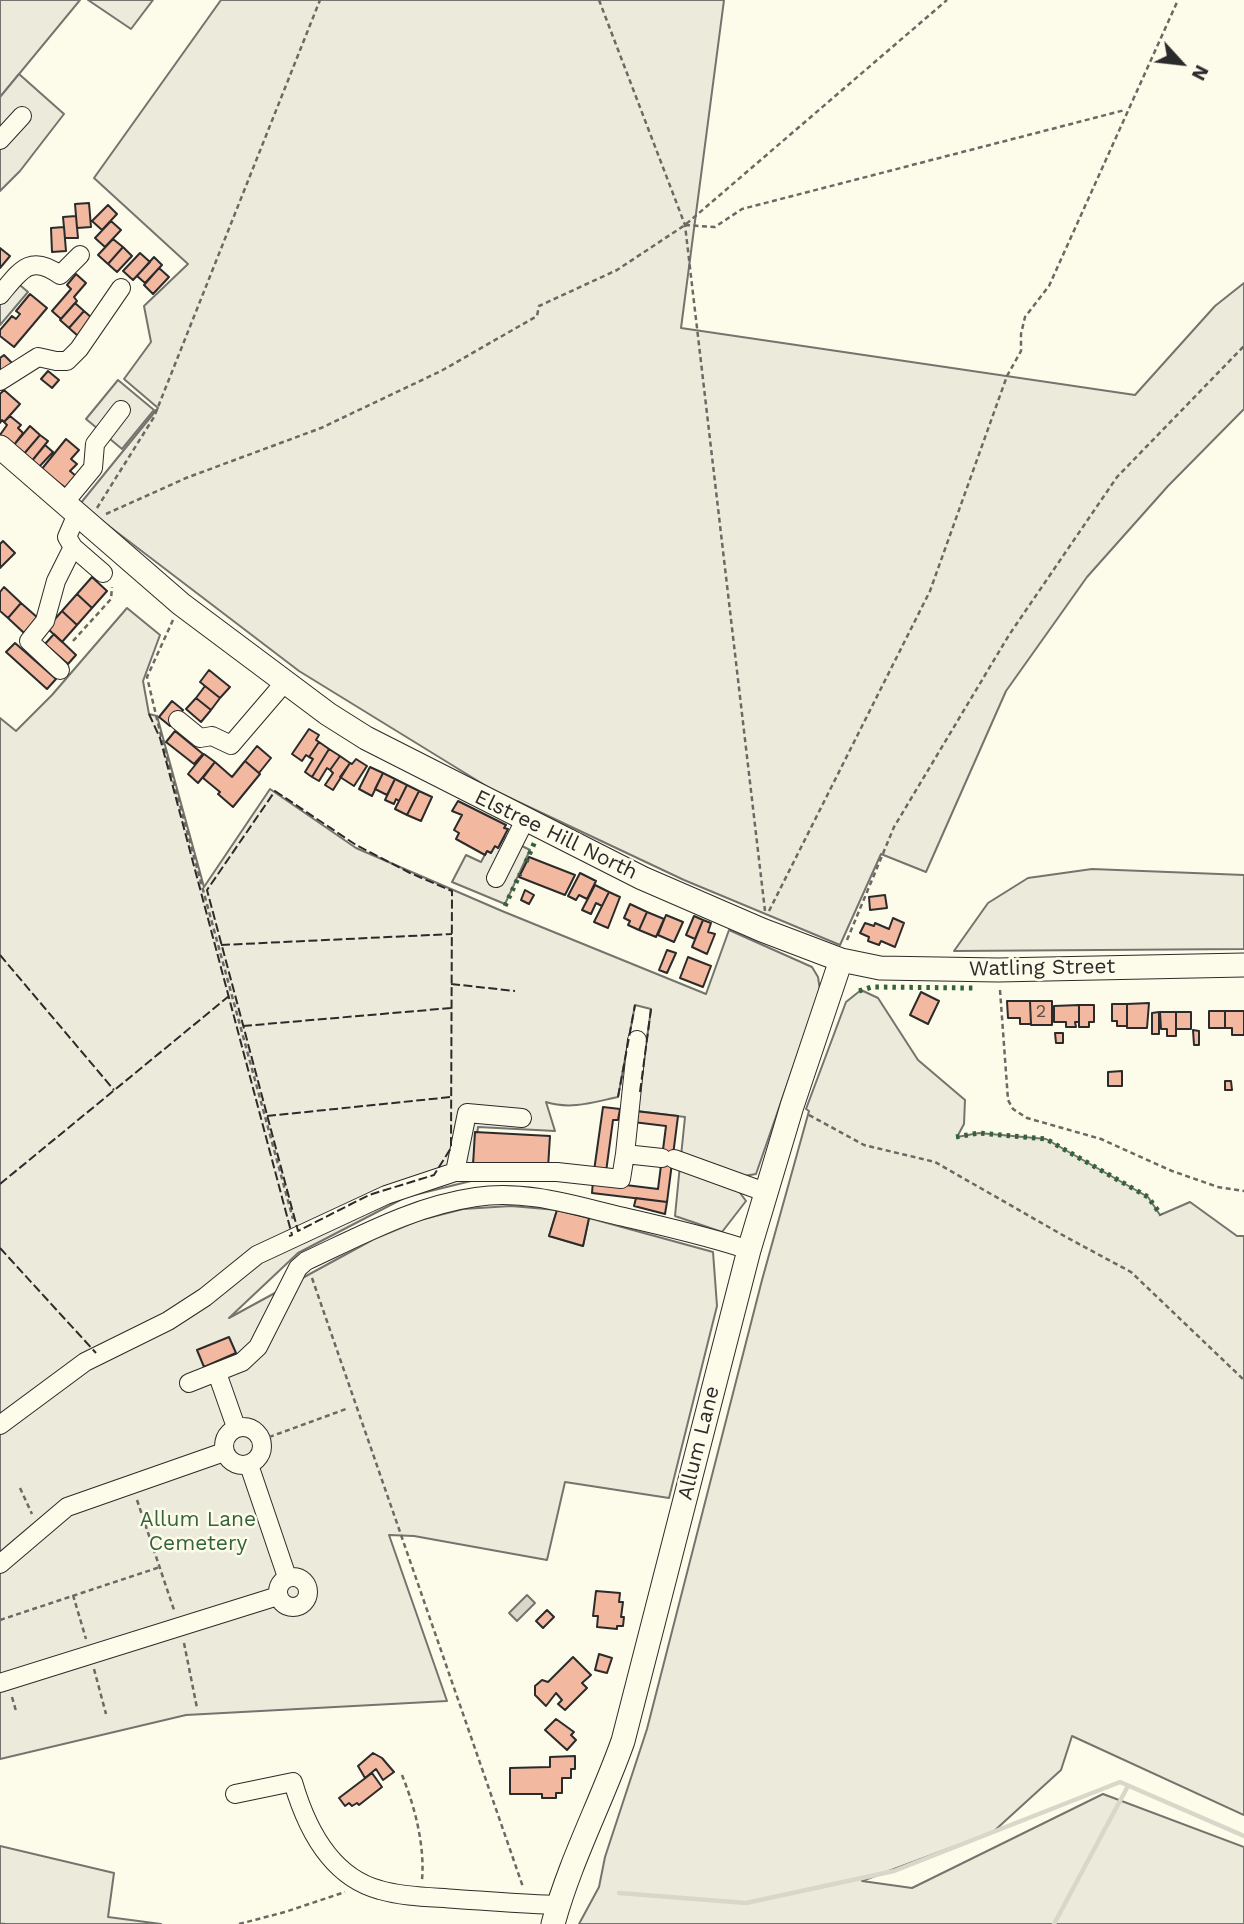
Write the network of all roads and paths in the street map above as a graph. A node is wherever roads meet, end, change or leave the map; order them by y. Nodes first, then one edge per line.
1 (320, 0) edge
2 (599, 0) edge
3 (947, 0) edge
4 (1178, 0) edge
5 (1127, 110) junction
6 (22, 116) dead end
7 (0, 140) edge
8 (685, 225) junction
9 (80, 255) dead end
10 (121, 288) dead end
11 (0, 295) edge
12 (1244, 346) edge
13 (0, 381) edge
14 (121, 410) dead end
15 (7, 453) edge
16 (76, 513) junction
17 (74, 547) junction
18 (103, 573) joint
19 (177, 611) dead end
20 (73, 641) dead end
21 (60, 670) dead end
22 (285, 682) junction
23 (178, 720) dead end
24 (525, 820) junction
25 (496, 878) dead end
26 (841, 960) junction
27 (1244, 965) edge
28 (998, 970) junction
29 (637, 1040) dead end
30 (808, 1114) dead end
31 (522, 1118) dead end
32 (625, 1154) junction
33 (455, 1172) junction
34 (1244, 1191) edge
35 (765, 1192) junction
36 (298, 1237) junction
37 (749, 1250) junction
38 (306, 1261) junction
39 (216, 1373) junction
40 (1244, 1380) edge
41 (189, 1383) dead end
42 (346, 1409) dead end
43 (0, 1425) edge
44 (236, 1427) junction
45 (261, 1440) junction
46 (224, 1452) junction
47 (249, 1465) junction
48 (131, 1484) junction
49 (20, 1489) dead end
50 (39, 1529) junction
51 (0, 1564) edge
52 (159, 1567) junction
53 (287, 1577) junction
54 (278, 1596) junction
55 (0, 1620) edge
56 (180, 1627) junction
57 (0, 1684) edge
58 (197, 1708) dead end
59 (402, 1775) dead end
60 (235, 1794) dead end
61 (365, 1885) junction
62 (421, 1896) junction
63 (526, 1904) junction
64 (556, 1914) edge
65 (0, 1924) edge
66 (8, 1924) edge
67 (239, 1924) edge

1 - 16 path
2 - 8 path
3 - 8 path
4 - 5 path
5 - 8 path
5 - 8 path
6 - 7 street
8 - 16 path
9 - 11 street
10 - 13 street
12 - 26 path
14 - 16 street
15 - 16 main road, Elstree Hill North
16 - 17 street
16 - 22 main road, Elstree Hill North
17 - 18 street
17 - 21 street
18 - 20 path
19 - 36 path
22 - 23 street
22 - 24 main road, Elstree Hill North
24 - 25 street
24 - 26 main road, Elstree Hill North
26 - 28 main road, Watling Street
26 - 35 main road, Allum Lane
27 - 28 main road, Watling Street
28 - 34 path
29 - 32 street
30 - 40 path
31 - 33 street
32 - 33 street
32 - 35 street
33 - 36 street
35 - 37 main road, Allum Lane
36 - 43 street
37 - 38 street
37 - 64 main road, Allum Lane
38 - 39 street
38 - 63 path
39 - 41 street
39 - 44 street
42 - 45 path
44 - 45 street
44 - 46 street
45 - 47 street
46 - 47 street
46 - 48 street
47 - 53 street
48 - 50 street
48 - 52 path
49 - 50 path
50 - 51 street
52 - 55 path
52 - 56 path
53 - 54 street
53 - 54 street
54 - 56 street
56 - 57 street
56 - 58 path
59 - 62 path
60 - 61 street
61 - 62 street
61 - 67 path
62 - 63 street
63 - 64 street
65 - 66 path

